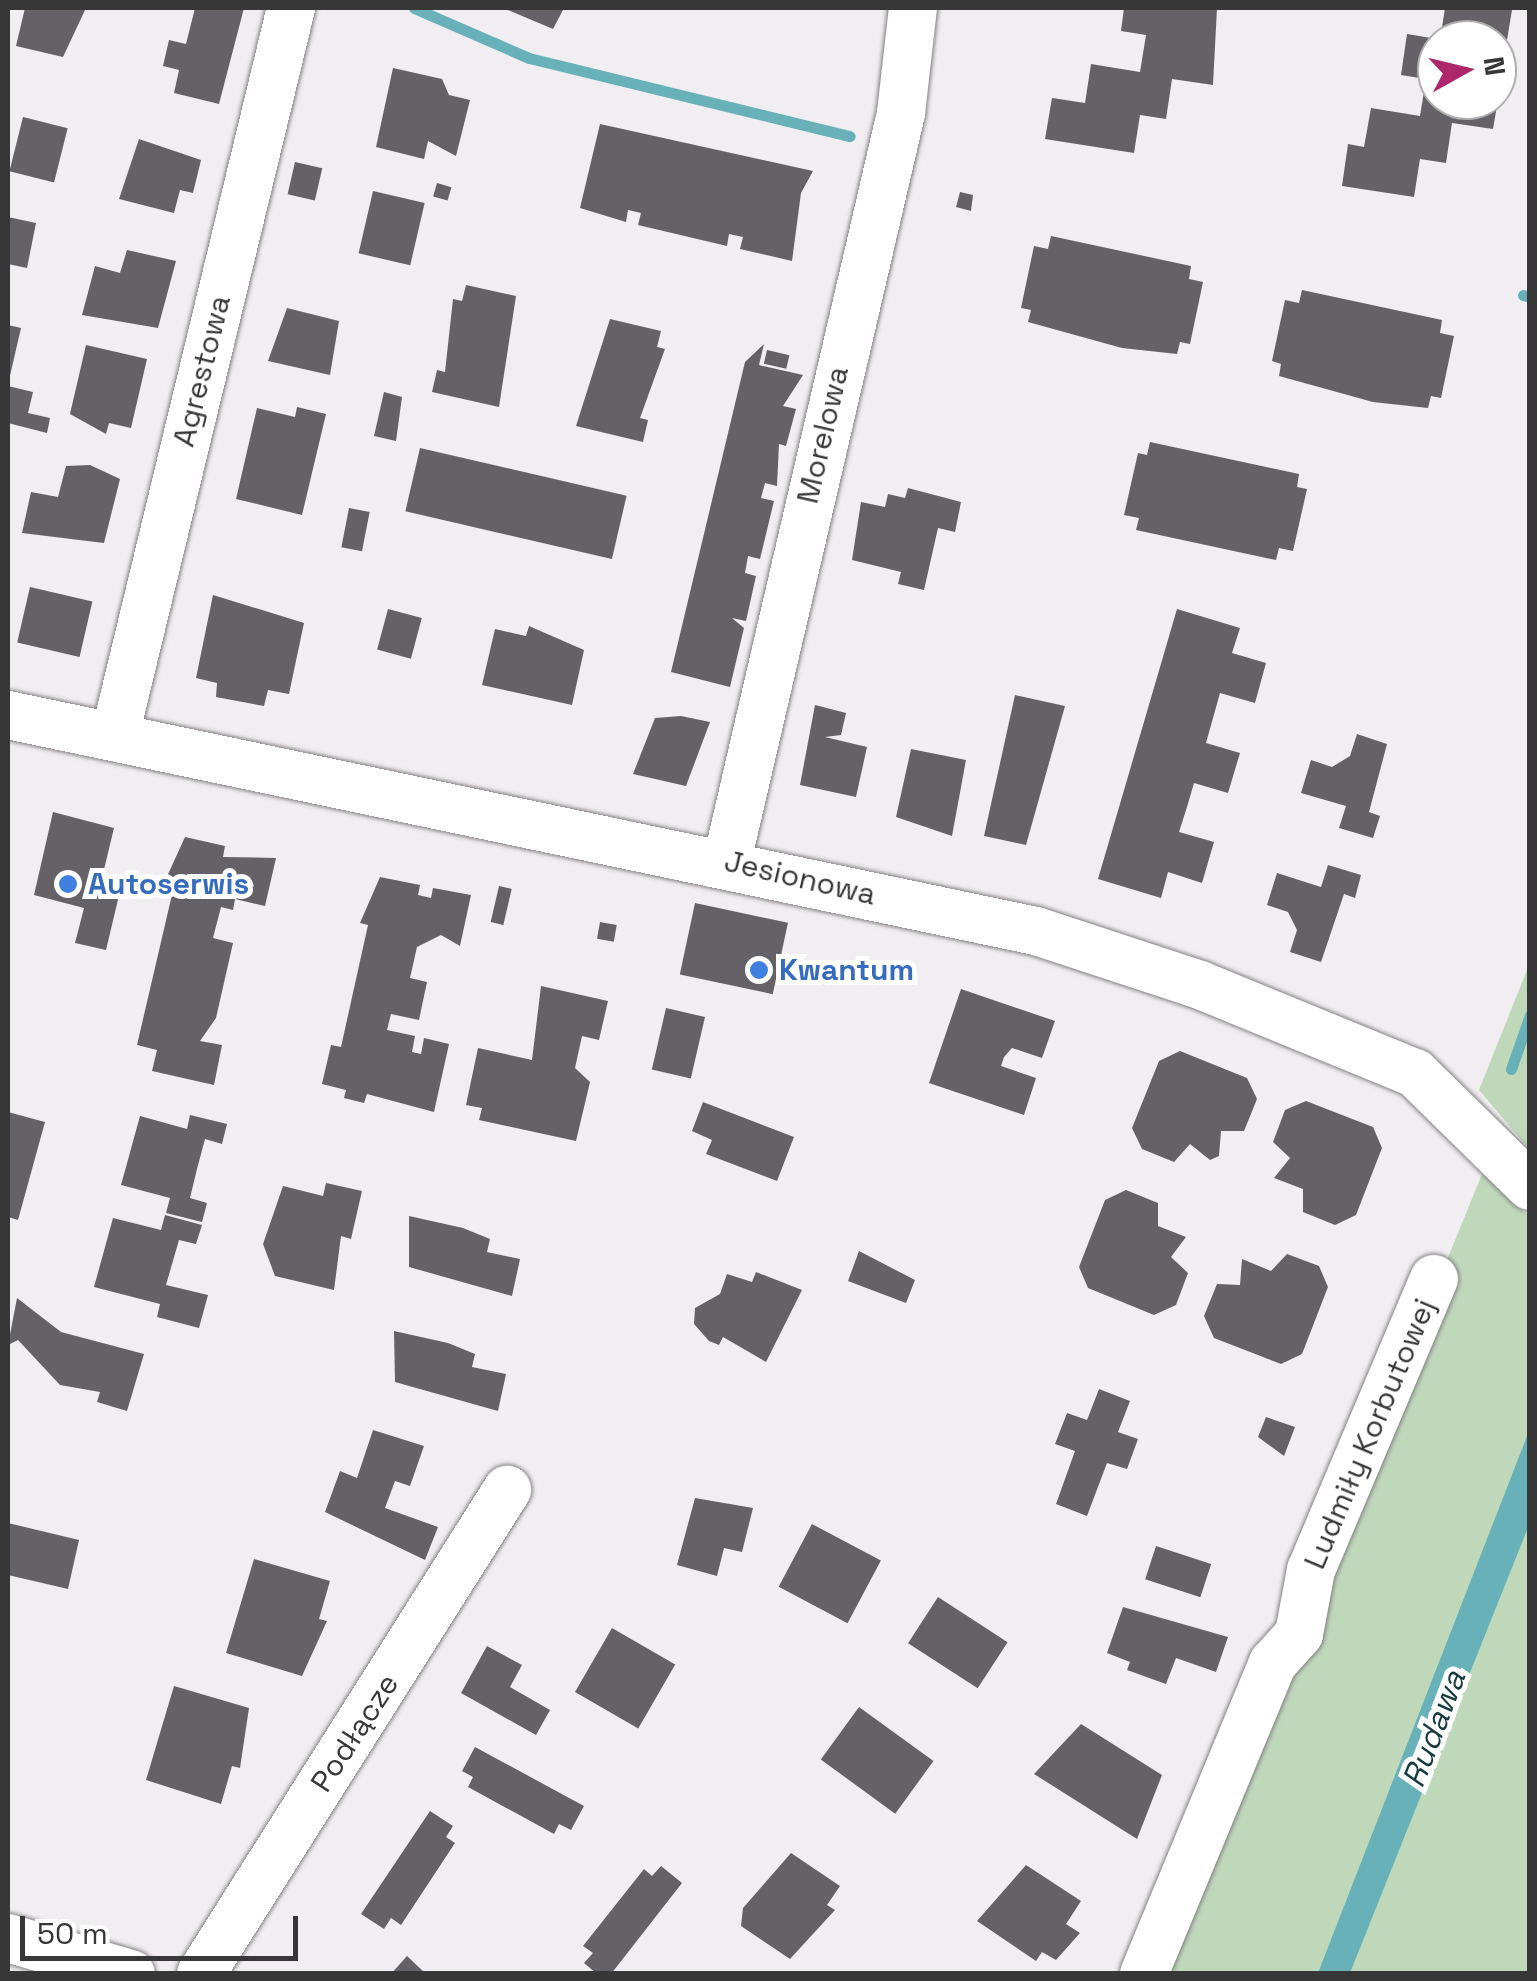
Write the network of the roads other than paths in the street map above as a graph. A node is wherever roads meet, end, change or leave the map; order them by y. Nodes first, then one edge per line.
1 (290, 8) edge
2 (913, 8) edge
3 (8, 715) edge
4 (114, 734) junction
5 (727, 861) junction
6 (1530, 1186) edge
7 (1434, 1279) dead end
8 (507, 1490) dead end
9 (8, 1938) edge
10 (131, 1974) edge
11 (202, 1974) edge
12 (1144, 1974) edge

1 - 4 street, Agrestowa
2 - 5 street, Morelowa
3 - 4 street, Jesionowa
4 - 5 street, Jesionowa
5 - 6 street, Jesionowa
7 - 12 street, Ludmiły Korbutowej
8 - 11 street, Podłącze
9 - 10 street

